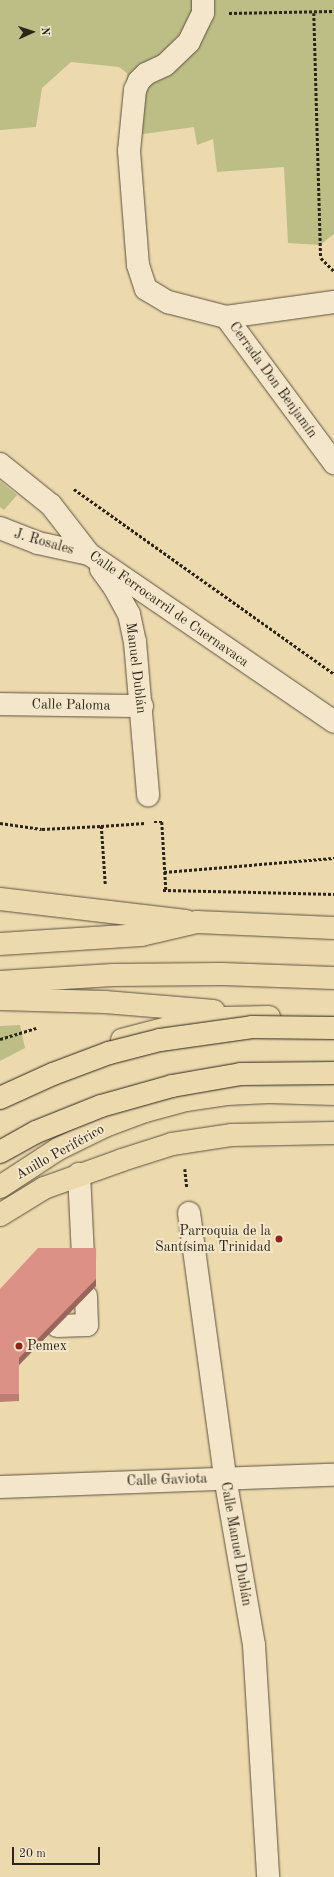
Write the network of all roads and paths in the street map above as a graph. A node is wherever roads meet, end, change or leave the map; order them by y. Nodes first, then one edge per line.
1 (203, 6) edge
2 (334, 11) edge
3 (314, 13) junction
4 (334, 271) edge
5 (334, 302) edge
6 (226, 317) junction
7 (334, 463) edge
8 (0, 464) edge
9 (72, 487) dead end
10 (0, 528) edge
11 (89, 554) junction
12 (334, 674) edge
13 (0, 704) edge
14 (142, 706) junction
15 (334, 722) edge
16 (148, 795) dead end
17 (0, 823) edge
18 (101, 826) junction
19 (334, 858) edge
20 (164, 872) junction
21 (105, 890) dead end
22 (158, 890) dead end
23 (166, 890) junction
24 (334, 894) edge
25 (0, 899) edge
26 (197, 922) junction
27 (334, 928) edge
28 (0, 944) edge
29 (334, 978) edge
30 (0, 982) edge
31 (0, 1000) edge
32 (262, 1017) junction
33 (334, 1020) edge
34 (42, 1027) dead end
35 (334, 1028) edge
36 (0, 1039) edge
37 (334, 1073) edge
38 (334, 1094) edge
39 (0, 1098) edge
40 (0, 1104) edge
41 (334, 1133) edge
42 (182, 1143) junction
43 (0, 1152) edge
44 (79, 1174) junction
45 (0, 1187) edge
46 (189, 1213) joint
47 (0, 1215) edge
48 (83, 1255) edge
49 (86, 1296) edge
50 (57, 1326) edge
51 (334, 1475) edge
52 (225, 1477) junction
53 (0, 1487) edge
54 (268, 1877) edge

1 - 3 path
1 - 6 street
2 - 3 path
3 - 4 path
5 - 6 street
6 - 7 street, Cerrada Don Benjamín
8 - 11 street, Calle Ferrocarril de Cuernavaca
9 - 12 path
10 - 11 street, J. Rosales
11 - 14 street, Manuel Dublán
11 - 15 street, Calle Ferrocarril de Cuernavaca
13 - 14 street, Calle Paloma
14 - 16 street, Manuel Dublán
17 - 18 path
18 - 20 path
18 - 21 path
19 - 20 path
20 - 23 path
22 - 23 path
23 - 24 path
25 - 26 main road
26 - 27 main road
26 - 28 main road
29 - 30 main road
31 - 32 main road
32 - 33 main road
32 - 40 main road
34 - 36 path
35 - 39 main road, bridge
37 - 43 main road, bridge
38 - 45 main road, Anillo Periférico
41 - 42 main road
42 - 44 main road
42 - 46 path
44 - 47 main road
44 - 48 street
46 - 52 street, Calle Manuel Dublán
49 - 50 street
51 - 52 street, Calle Gaviota
52 - 53 street, Calle Gaviota
52 - 54 street, Calle Manuel Dublán

